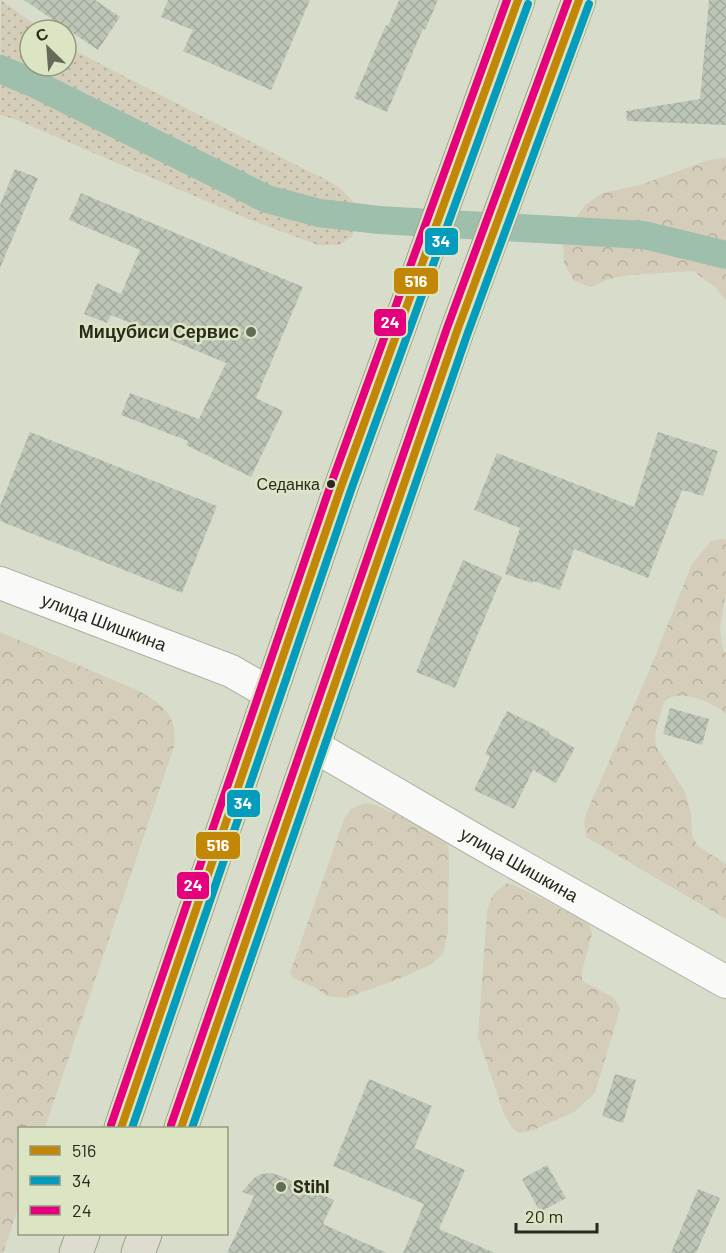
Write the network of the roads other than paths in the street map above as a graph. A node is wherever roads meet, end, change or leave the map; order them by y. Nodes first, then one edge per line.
1 (518, 0) edge
2 (579, 0) edge
3 (0, 583) edge
4 (271, 694) junction
5 (314, 746) junction
6 (726, 982) edge
7 (121, 1127) edge
8 (181, 1127) edge
9 (82, 1235) edge
10 (144, 1235) edge
11 (76, 1253) edge
12 (138, 1253) edge

1 - 4 highway
2 - 5 highway
3 - 4 street, улица Шишкина
4 - 7 highway
5 - 6 street, улица Шишкина
5 - 8 highway
9 - 11 highway
10 - 12 highway

